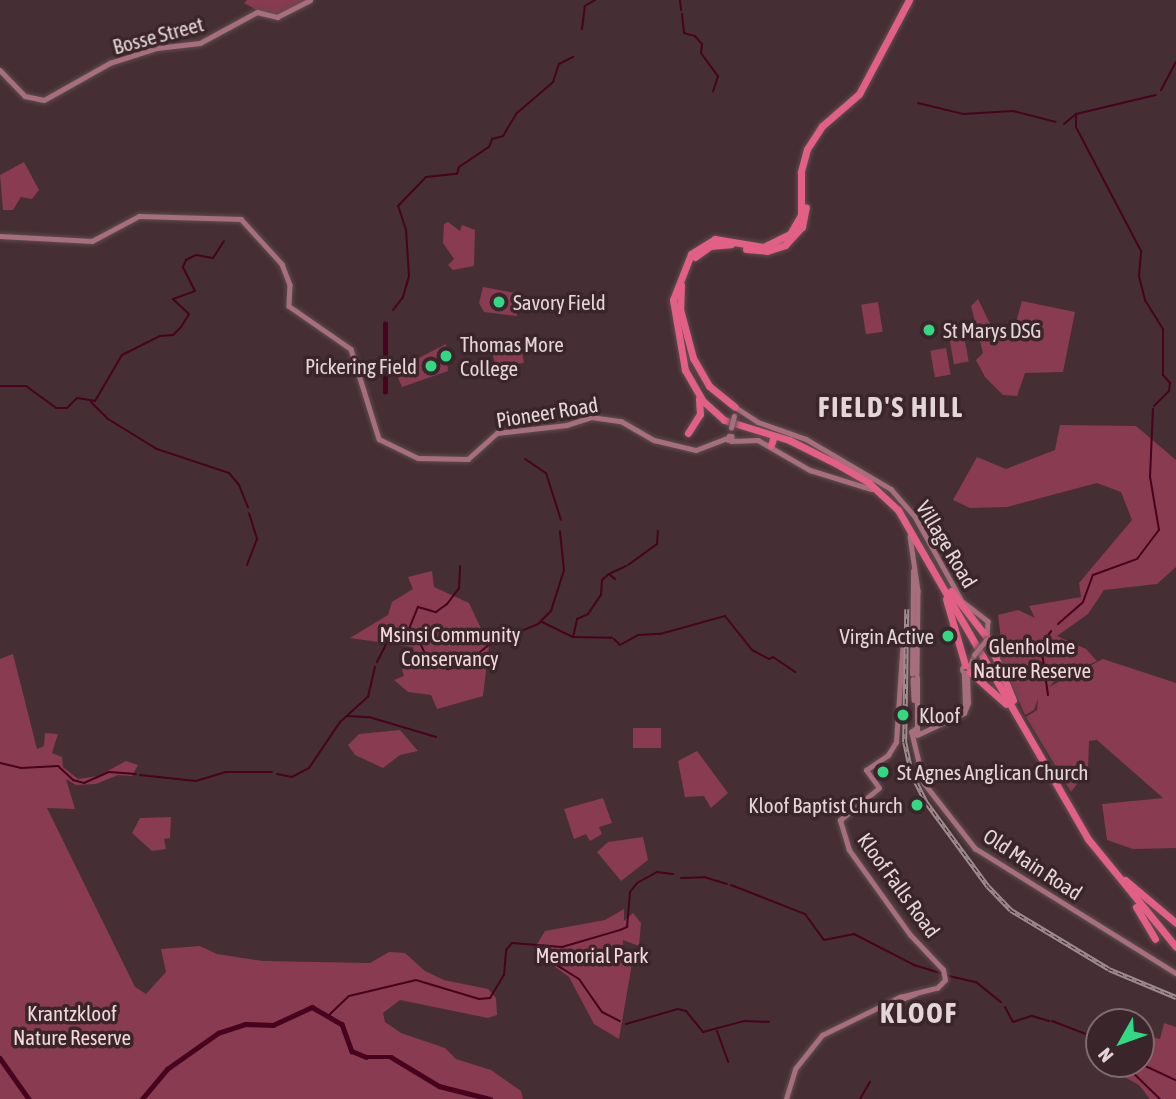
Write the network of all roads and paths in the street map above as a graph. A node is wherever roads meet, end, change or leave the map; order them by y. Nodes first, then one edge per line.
1 (310, 0) edge
2 (910, 0) edge
3 (0, 70) edge
4 (0, 236) edge
5 (681, 285) junction
6 (695, 391) junction
7 (736, 412) junction
8 (687, 434) junction
9 (731, 436) junction
10 (758, 439) joint
11 (787, 441) junction
12 (772, 442) junction
13 (673, 443) junction
14 (681, 444) junction
15 (689, 447) junction
16 (803, 447) junction
17 (939, 580) junction
18 (915, 586) junction
19 (951, 591) junction
20 (986, 637) junction
21 (907, 640) junction
22 (967, 670) junction
23 (915, 676) junction
24 (1013, 701) junction
25 (915, 732) junction
26 (1029, 736) junction
27 (1097, 852) junction
28 (1125, 880) junction
29 (1176, 923) edge
30 (1155, 939) dead end
31 (1176, 942) edge
32 (1176, 947) edge
33 (1176, 973) edge
34 (915, 993) junction
35 (904, 1001) junction
36 (890, 1002) junction
37 (900, 1008) dead end
38 (786, 1099) edge

1 - 3 main road, Bosse Street
2 - 5 highway
2 - 6 highway
4 - 13 main road, Pioneer Road
5 - 7 highway
5 - 19 highway
6 - 8 highway
6 - 9 highway
7 - 9 main road, bridge
7 - 20 main road, Village Road
8 - 13 main road
8 - 14 main road
8 - 15 main road
9 - 10 main road
9 - 11 highway
9 - 15 main road
9 - 16 highway
10 - 12 highway
11 - 12 highway
11 - 16 highway
12 - 18 main road, Old Main Road
13 - 14 main road, Pioneer Road
14 - 15 main road, Pioneer Road
16 - 17 highway
17 - 22 highway
17 - 26 highway
18 - 21 main road, Old Main Road
18 - 23 main road, Old Main Road
19 - 20 highway
19 - 24 highway
20 - 22 main road, bridge
20 - 24 highway
21 - 23 main road, Old Main Road
21 - 34 main road, Kloof Falls Road
22 - 25 main road
22 - 26 highway
23 - 25 main road, Old Main Road
24 - 28 highway
25 - 33 main road, Old Main Road
26 - 27 highway
27 - 30 highway
27 - 32 highway
28 - 29 highway
28 - 31 highway
34 - 35 main road, Kloof Falls Road
34 - 36 main road, Kloof Falls Road
35 - 36 main road, Kloof Falls Road
35 - 37 main road
36 - 38 main road, Kloof Falls Road

